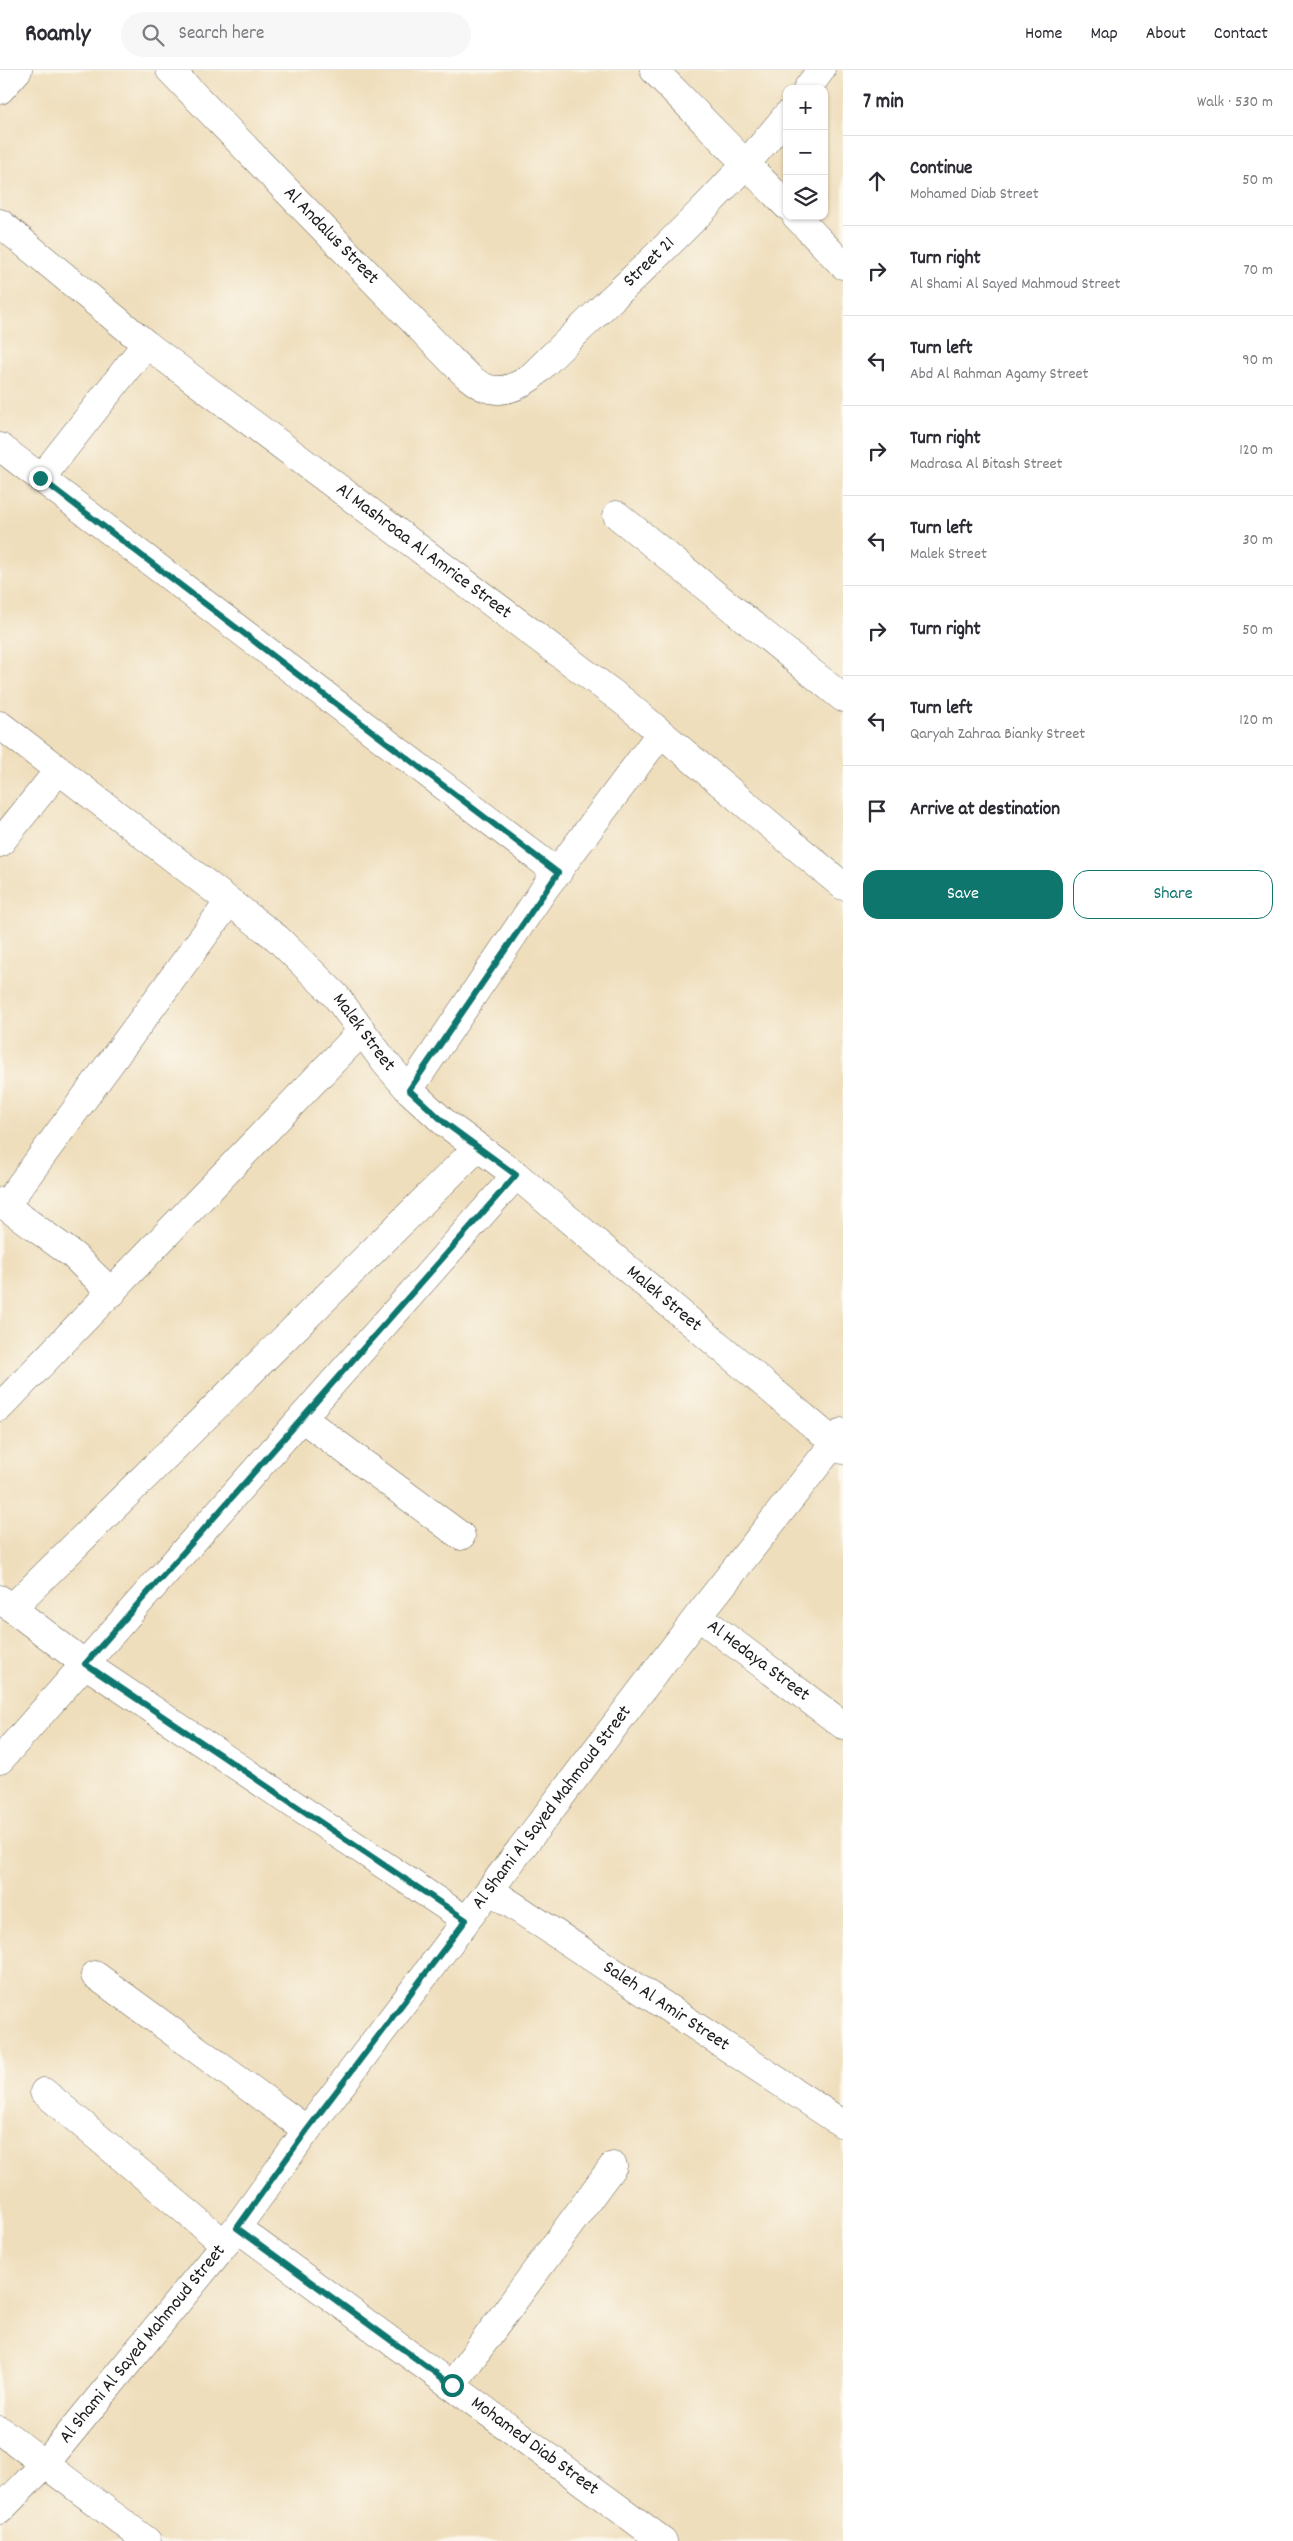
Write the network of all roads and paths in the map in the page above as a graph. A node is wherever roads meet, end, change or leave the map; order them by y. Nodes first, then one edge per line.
1 (18, 70) edge
2 (170, 70) edge
3 (654, 70) edge
4 (822, 70) edge
5 (810, 85) edge
6 (0, 90) edge
7 (783, 120) edge
8 (746, 164) junction
9 (783, 202) edge
10 (800, 220) edge
11 (0, 223) edge
12 (843, 265) edge
13 (146, 344) junction
14 (498, 392) joint
15 (0, 447) edge
16 (40, 478) junction
17 (617, 515) dead end
18 (843, 698) edge
19 (0, 725) edge
20 (660, 734) junction
21 (58, 771) junction
22 (0, 843) edge
23 (558, 873) junction
24 (843, 886) edge
25 (228, 902) junction
26 (362, 1031) junction
27 (409, 1090) junction
28 (478, 1146) junction
29 (516, 1175) junction
30 (2, 1204) edge
31 (112, 1293) junction
32 (0, 1407) edge
33 (302, 1418) junction
34 (840, 1441) edge
35 (461, 1536) dead end
36 (6, 1604) edge
37 (698, 1616) junction
38 (85, 1664) junction
39 (843, 1725) edge
40 (0, 1760) edge
41 (490, 1890) junction
42 (466, 1920) junction
43 (95, 1975) dead end
44 (44, 2092) dead end
45 (843, 2124) edge
46 (307, 2130) junction
47 (613, 2166) dead end
48 (231, 2236) junction
49 (452, 2385) junction
50 (0, 2430) edge
51 (45, 2464) junction
52 (0, 2510) edge
53 (147, 2541) edge
54 (664, 2541) edge

1 - 6 street
2 - 14 street, Al Andalus Street
3 - 8 street
4 - 5 street
7 - 8 street, Street 21
8 - 9 street
8 - 14 street, Street 21
10 - 12 street
11 - 13 street, Al Mashroaa Al Amrice Street
13 - 16 street
13 - 20 street, Al Mashroaa Al Amrice Street
15 - 16 street
16 - 23 street
17 - 18 street
19 - 21 street, Malek Street
20 - 23 street
20 - 24 street, Al Mashroaa Al Amrice Street
21 - 22 street
21 - 25 street, Malek Street
23 - 27 street
25 - 26 street, Malek Street
25 - 30 street
26 - 27 street, Malek Street
26 - 31 street
27 - 28 street, Malek Street
28 - 29 street, Malek Street
28 - 36 street
29 - 33 street
29 - 34 street, Malek Street
30 - 31 street
31 - 32 street
33 - 35 street
33 - 38 street
34 - 37 street, Al Shami Al Sayed Mahmoud Street
36 - 38 street
37 - 39 street, Al Hedaya Street
37 - 41 street, Al Shami Al Sayed Mahmoud Street
38 - 40 street
38 - 42 street
41 - 42 street, Al Shami Al Sayed Mahmoud Street
41 - 45 street, Saleh Al Amir Street
42 - 46 street, Al Shami Al Sayed Mahmoud Street
43 - 46 street
44 - 48 street, Mohamed Diab Street
46 - 48 street, Al Shami Al Sayed Mahmoud Street
47 - 49 street
48 - 49 street, Mohamed Diab Street
48 - 51 street, Al Shami Al Sayed Mahmoud Street
49 - 54 street, Mohamed Diab Street
50 - 51 street
51 - 52 street, Al Shami Al Sayed Mahmoud Street
51 - 53 street

